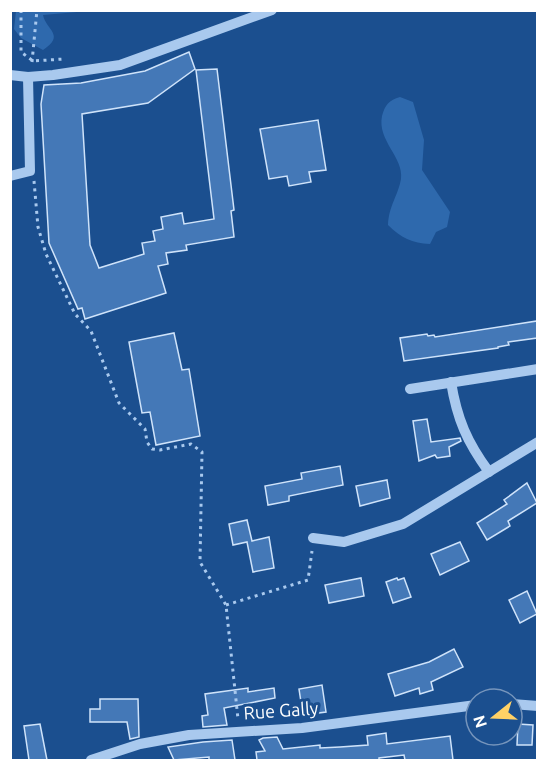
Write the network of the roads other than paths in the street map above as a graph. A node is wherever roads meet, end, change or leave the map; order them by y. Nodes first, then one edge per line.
1 (272, 10) edge
2 (10, 75) edge
3 (28, 77) junction
4 (10, 176) edge
5 (537, 369) edge
6 (451, 382) junction
7 (410, 389) dead end
8 (537, 442) edge
9 (489, 471) junction
10 (313, 538) road end
11 (464, 707) edge
12 (91, 760) edge

1 - 3 street
2 - 3 street
3 - 4 street
5 - 6 street
6 - 7 street
6 - 9 street
8 - 9 street
9 - 10 street
11 - 12 street, Rue Gally

